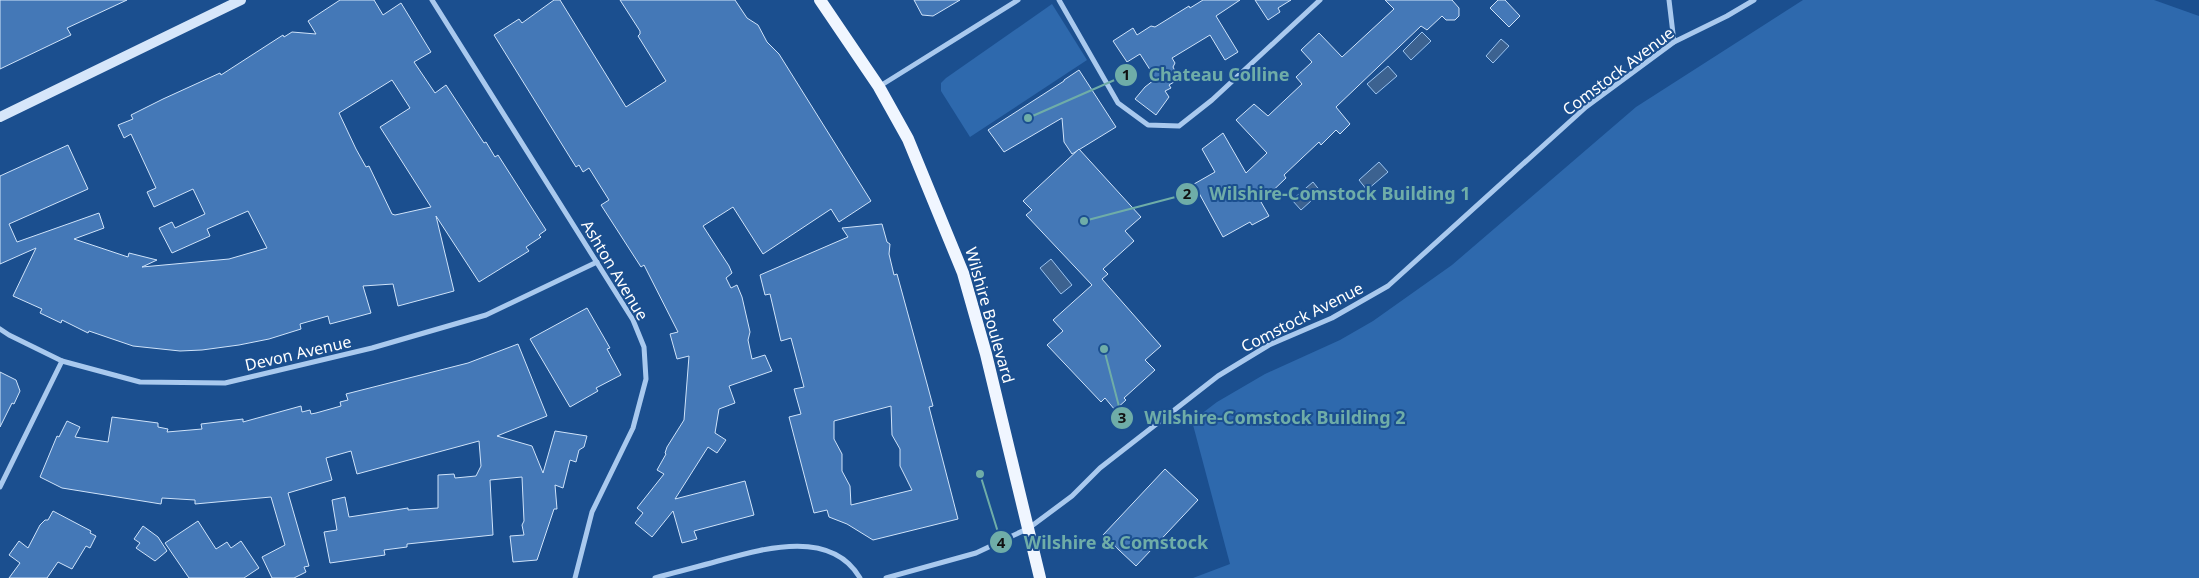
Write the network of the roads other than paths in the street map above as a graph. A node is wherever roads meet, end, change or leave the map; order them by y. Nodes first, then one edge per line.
1 (241, 0) edge
2 (432, 0) edge
3 (820, 0) edge
4 (1018, 0) edge
5 (1059, 0) edge
6 (1320, 0) edge
7 (1669, 0) edge
8 (1754, 0) edge
9 (1674, 42) junction
10 (879, 87) junction
11 (0, 117) edge
12 (597, 262) junction
13 (0, 329) edge
14 (62, 361) junction
15 (0, 487) edge
16 (1029, 528) junction
17 (575, 578) edge
18 (655, 578) edge
19 (860, 578) edge
20 (886, 578) edge
21 (1040, 578) edge

1 - 11 main road
2 - 12 street, Ashton Avenue
3 - 10 main road, Wilshire Boulevard
4 - 10 street
5 - 6 street
7 - 9 street
8 - 9 street, Comstock Avenue
9 - 16 street, Comstock Avenue
10 - 16 main road, Wilshire Boulevard
12 - 14 street, Devon Avenue
12 - 17 street, Ashton Avenue
13 - 14 street, Devon Avenue
14 - 15 street
16 - 20 street, Comstock Avenue
16 - 21 main road, Wilshire Boulevard
18 - 19 street

